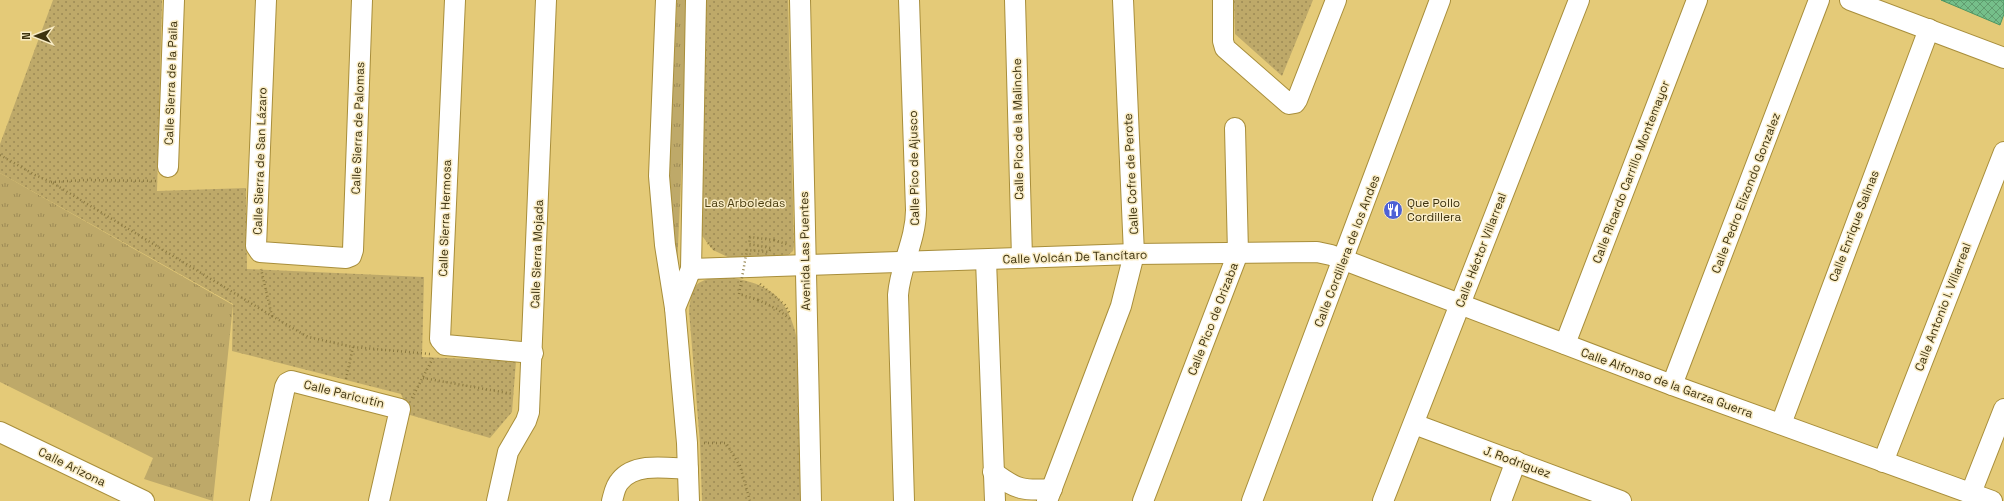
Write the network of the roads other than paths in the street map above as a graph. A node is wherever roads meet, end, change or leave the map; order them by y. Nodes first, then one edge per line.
1 (174, 0) edge
2 (266, 0) edge
3 (362, 0) edge
4 (455, 0) edge
5 (546, 0) edge
6 (666, 0) edge
7 (696, 0) edge
8 (800, 0) edge
9 (910, 0) edge
10 (1015, 0) edge
11 (1123, 0) edge
12 (1223, 0) edge
13 (1336, 0) edge
14 (1439, 0) edge
15 (1579, 0) edge
16 (1697, 0) edge
17 (1819, 0) edge
18 (1850, 0) edge
19 (1929, 29) junction
20 (2004, 58) edge
21 (1235, 128) dead end
22 (2004, 152) edge
23 (168, 167) road end
24 (1238, 253) junction
25 (1134, 254) junction
26 (351, 256) joint
27 (1022, 258) junction
28 (986, 260) junction
29 (1344, 260) junction
30 (906, 261) junction
31 (805, 266) junction
32 (691, 269) junction
33 (1459, 305) junction
34 (674, 308) junction
35 (1565, 344) junction
36 (533, 353) junction
37 (1672, 385) junction
38 (2004, 409) edge
39 (1414, 424) junction
40 (1781, 424) junction
41 (0, 432) edge
42 (1516, 461) junction
43 (1884, 462) junction
44 (688, 469) junction
45 (993, 472) junction
46 (1970, 493) junction
47 (1050, 495) edge
48 (144, 501) edge
49 (260, 501) edge
50 (379, 501) edge
51 (497, 501) edge
52 (612, 501) edge
53 (689, 501) edge
54 (811, 501) edge
55 (904, 501) edge
56 (995, 501) edge
57 (1143, 501) edge
58 (1252, 501) edge
59 (1383, 501) edge
60 (1501, 501) edge
61 (1621, 501) edge
62 (1991, 501) edge

1 - 23 street, Calle Sierra de la Paila
2 - 26 street, Calle Sierra de San Lázaro
3 - 26 street, Calle Sierra de Palomas
4 - 36 street, Calle Sierra Hermosa
5 - 36 street, Calle Sierra Mojada
6 - 34 street
7 - 32 street
8 - 31 street, Avenida Las Puentes
9 - 30 street, Calle Pico de Ajusco
10 - 27 street, Calle Pico de la Malinche
11 - 25 street, Calle Cofre de Perote
12 - 13 street
14 - 29 street, Calle Cordillera de los Andes
15 - 33 street, Calle Héctor Villarreal
16 - 35 street, Calle Ricardo Carrillo Montemayor
17 - 37 street, Calle Pedro Elizondo Gonzalez
18 - 19 street
19 - 20 street
19 - 40 street, Calle Enrique Salinas
21 - 24 street, Calle Pico de Orizaba
22 - 43 street, Calle Antonio I. Villarreal
24 - 25 street, Calle Volcán De Tancítaro
24 - 29 street, Calle Volcán De Tancítaro
24 - 57 street, Calle Pico de Orizaba
25 - 27 street, Calle Volcán De Tancítaro
25 - 47 street, Calle Cofre de Perote
27 - 28 street, Calle Volcán De Tancítaro
28 - 30 street, Calle Volcán De Tancítaro
28 - 45 street
29 - 33 street, Calle Alfonso de la Garza Guerra
29 - 58 street, Calle Cordillera de los Andes
30 - 31 street, Calle Volcán De Tancítaro
30 - 55 street, Calle Pico de Ajusco
31 - 32 street, Calle Volcán De Tancítaro
31 - 54 street, Avenida Las Puentes
32 - 34 street
33 - 35 street, Calle Alfonso de la Garza Guerra
33 - 39 street, Calle Héctor Villarreal
34 - 44 street
35 - 37 street, Calle Alfonso de la Garza Guerra
36 - 51 street, Calle Sierra Mojada
37 - 40 street, Calle Alfonso de la Garza Guerra
38 - 46 street
39 - 42 street, J. Rodriguez
39 - 59 street, Calle Héctor Villarreal
40 - 43 street, Calle Alfonso de la Garza Guerra
41 - 48 street, Calle Arizona
42 - 60 street
42 - 61 street, J. Rodriguez
43 - 46 street, Calle Alfonso de la Garza Guerra
44 - 52 street
44 - 53 street
45 - 47 street
45 - 56 street
46 - 62 street, Calle Alfonso de la Garza Guerra
49 - 50 street, Calle Paricutín

